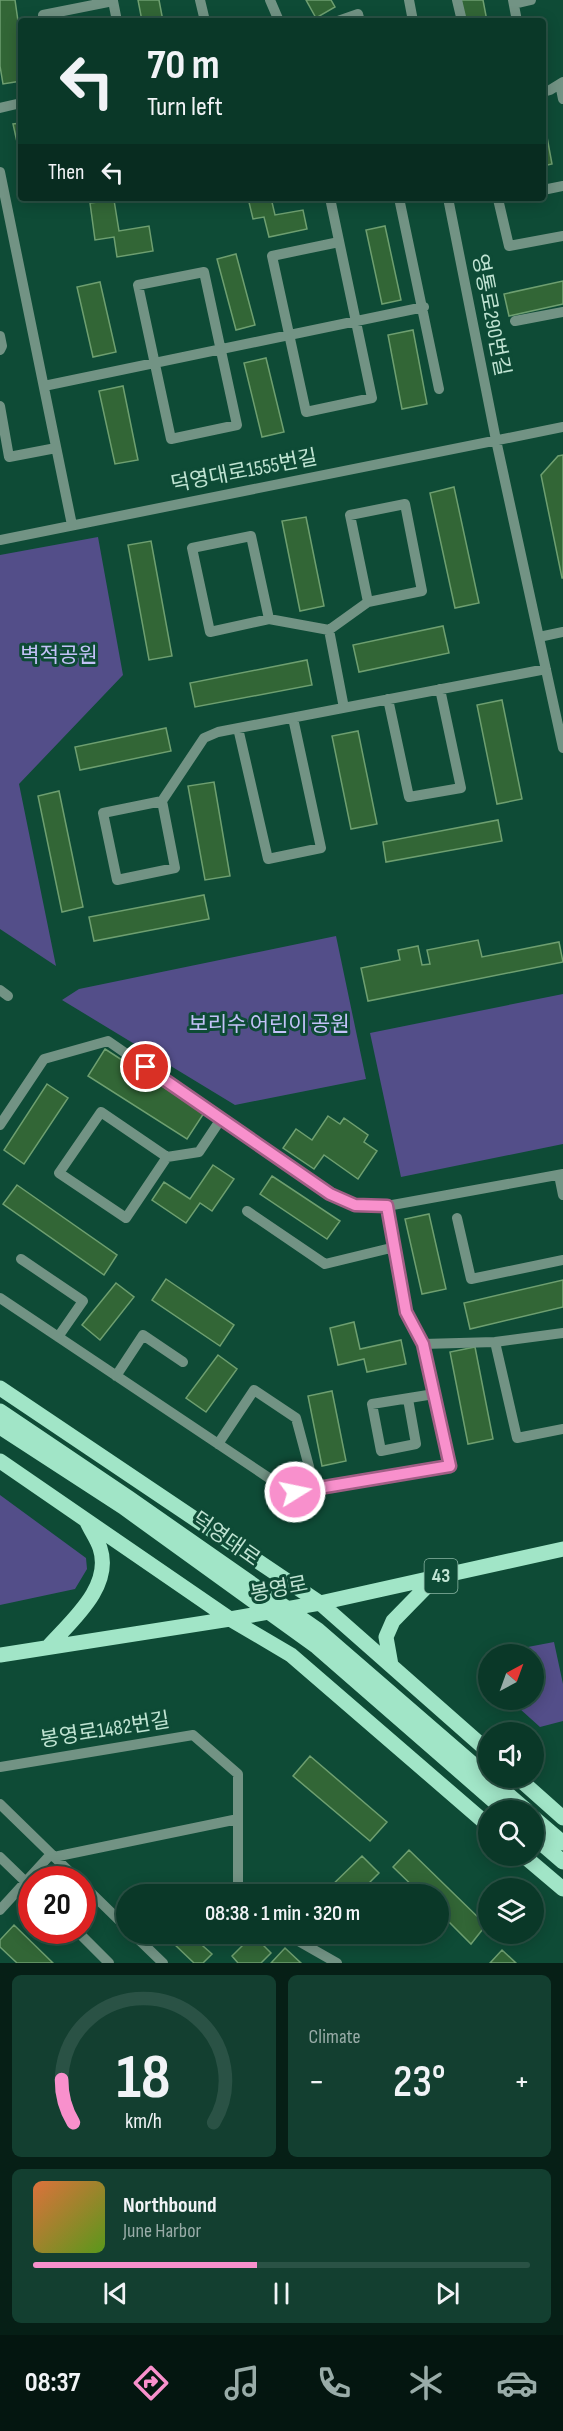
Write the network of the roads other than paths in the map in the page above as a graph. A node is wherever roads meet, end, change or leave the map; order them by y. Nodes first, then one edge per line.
1 (200, 0) edge
2 (270, 0) edge
3 (409, 0) edge
4 (457, 0) edge
5 (531, 0) edge
6 (513, 2) edge
7 (44, 18) edge
8 (116, 18) edge
9 (204, 18) edge
10 (278, 18) edge
11 (347, 18) edge
12 (359, 18) edge
13 (412, 18) edge
14 (461, 18) edge
15 (516, 18) edge
16 (561, 83) edge
17 (546, 91) edge
18 (563, 99) edge
19 (18, 104) edge
20 (0, 108) edge
21 (0, 172) edge
22 (563, 186) edge
23 (546, 189) edge
24 (331, 201) edge
25 (400, 201) edge
26 (449, 201) edge
27 (498, 201) edge
28 (5, 223) edge
29 (563, 236) edge
30 (339, 242) junction
31 (423, 307) junction
32 (563, 312) edge
33 (356, 321) junction
34 (515, 321) dead end
35 (289, 335) junction
36 (0, 336) edge
37 (0, 350) edge
38 (220, 350) junction
39 (155, 363) junction
40 (44, 386) junction
41 (439, 389) dead end
42 (0, 406) edge
43 (563, 427) edge
44 (496, 440) junction
45 (56, 448) junction
46 (72, 525) junction
47 (0, 540) edge
48 (368, 602) junction
49 (269, 620) junction
50 (329, 630) junction
51 (563, 632) edge
52 (539, 638) junction
53 (546, 669) junction
54 (440, 689) junction
55 (388, 699) junction
56 (344, 708) junction
57 (293, 718) junction
58 (238, 728) junction
59 (563, 748) edge
60 (162, 801) junction
61 (221, 1119) junction
62 (0, 1125) edge
63 (167, 1157) junction
64 (561, 1175) edge
65 (563, 1194) edge
66 (387, 1206) junction
67 (247, 1211) dead end
68 (457, 1218) dead end
69 (394, 1247) junction
70 (21, 1259) dead end
71 (563, 1260) edge
72 (0, 1298) edge
73 (563, 1333) edge
74 (58, 1337) junction
75 (495, 1342) junction
76 (423, 1344) junction
77 (183, 1362) dead end
78 (116, 1376) junction
79 (0, 1388) edge
80 (434, 1394) junction
81 (408, 1399) junction
82 (0, 1411) edge
83 (0, 1427) edge
84 (563, 1429) edge
85 (218, 1444) junction
86 (0, 1461) edge
87 (315, 1489) junction
88 (87, 1522) junction
89 (563, 1549) edge
90 (436, 1577) junction
91 (320, 1603) junction
92 (230, 1619) junction
93 (48, 1647) junction
94 (0, 1655) edge
95 (391, 1665) junction
96 (478, 1742) edge
97 (0, 1767) edge
98 (529, 1788) edge
99 (492, 1800) edge
100 (514, 1800) edge
101 (0, 1804) edge
102 (478, 1816) edge
103 (563, 1818) edge
104 (238, 1819) junction
105 (544, 1827) edge
106 (563, 1843) edge
107 (544, 1846) edge
108 (53, 1855) junction
109 (0, 1857) edge
110 (563, 1862) edge
111 (44, 1866) edge
112 (64, 1866) edge
113 (536, 1866) edge
114 (18, 1875) edge
115 (238, 1884) edge
116 (563, 1889) edge
117 (18, 1894) edge
118 (96, 1898) edge
119 (0, 1910) edge
120 (116, 1917) edge
121 (90, 1944) edge
122 (143, 1944) edge
123 (304, 1944) edge
124 (109, 1963) edge
125 (163, 1963) edge
126 (337, 1963) edge

1 - 9 street
2 - 10 street
3 - 13 street
4 - 14 street
5 - 6 street
6 - 15 street
7 - 8 street
11 - 12 street
16 - 17 street
16 - 18 street
19 - 20 street
21 - 28 street
22 - 23 street
24 - 30 street
25 - 31 street
26 - 44 street, 영통로290번길
27 - 29 street
28 - 40 street
30 - 33 street
30 - 35 street
31 - 33 street
31 - 41 street
32 - 34 street
33 - 35 street
33 - 35 street
35 - 38 street
36 - 37 street
38 - 39 street
38 - 39 street
38 - 39 street
39 - 40 street
40 - 45 street
42 - 45 street
43 - 44 street, 덕영대로1555번길
44 - 46 street, 덕영대로1555번길
44 - 52 street, 영통로290번길
45 - 46 street
46 - 47 street, 덕영대로1555번길
48 - 48 street
48 - 50 street
49 - 49 street
49 - 50 street
50 - 56 street
51 - 52 street
52 - 53 street, 영통로290번길
53 - 54 street
53 - 59 street, 영통로290번길
54 - 55 street
54 - 55 street
55 - 56 street
56 - 57 street
57 - 58 street
57 - 58 street
58 - 60 street
60 - 60 street
61 - 62 street
61 - 63 street
61 - 66 street
63 - 63 street
64 - 65 street
64 - 66 street
66 - 69 street
67 - 69 street
68 - 71 street
69 - 76 street
70 - 74 street
72 - 74 street
73 - 75 street
74 - 78 street
75 - 76 street
75 - 84 street
76 - 80 street
77 - 78 street
78 - 85 street
79 - 91 main road
80 - 81 street
80 - 87 street
81 - 81 street
82 - 100 main road, 덕영대로, bridge
83 - 99 main road, 덕영대로, bridge
85 - 87 street
85 - 87 street
86 - 88 main road
88 - 92 main road
88 - 93 main road
89 - 90 main road, 봉영로 / 43
90 - 91 main road, 봉영로 / 43
90 - 95 main road
91 - 92 main road, 봉영로 / 43
91 - 95 main road
92 - 93 main road, 봉영로 / 43
92 - 102 main road
93 - 94 main road, 봉영로 / 43
95 - 96 main road
97 - 104 street, 봉영로1482번길
98 - 103 main road
101 - 108 street
104 - 108 street
104 - 115 street
105 - 106 main road
107 - 110 main road
108 - 111 street
108 - 112 street
109 - 114 street
113 - 116 main road
117 - 119 street
118 - 120 street
121 - 124 street
122 - 125 street
123 - 126 street

